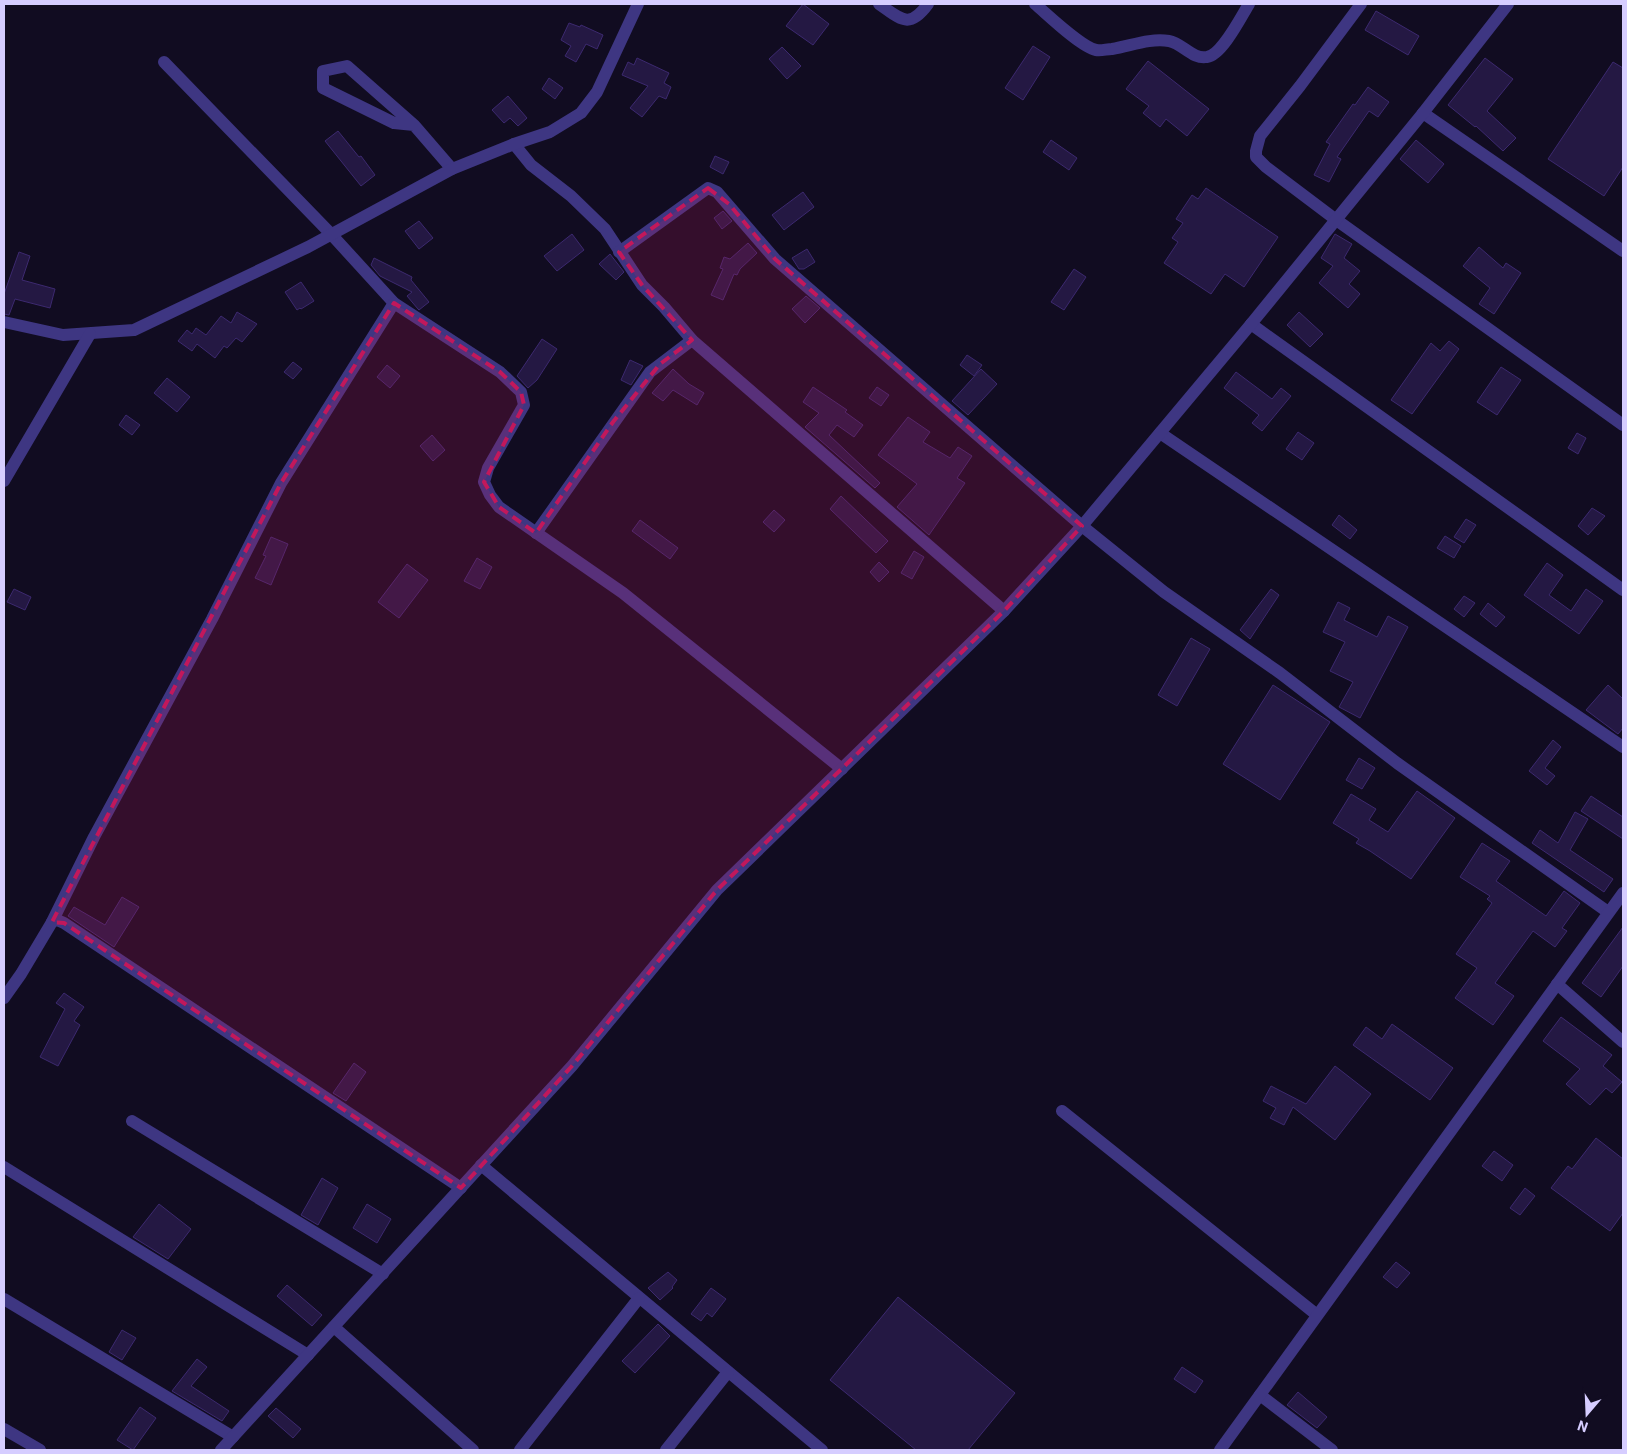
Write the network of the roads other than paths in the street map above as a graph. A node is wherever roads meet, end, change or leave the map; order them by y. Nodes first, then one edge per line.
1 (638, 4) edge
2 (879, 4) edge
3 (928, 4) edge
4 (1035, 4) edge
5 (1249, 4) edge
6 (1360, 4) edge
7 (1508, 4) edge
8 (164, 62) dead end
9 (1423, 113) junction
10 (414, 125) junction
11 (514, 144) junction
12 (452, 168) junction
13 (1336, 219) junction
14 (331, 234) junction
15 (619, 252) junction
16 (1623, 252) edge
17 (394, 303) junction
18 (4, 322) edge
19 (1251, 324) junction
20 (90, 334) junction
21 (692, 340) junction
22 (1623, 425) edge
23 (1160, 433) junction
24 (4, 481) edge
25 (1082, 526) junction
26 (536, 533) junction
27 (1623, 590) edge
28 (1004, 611) junction
29 (1623, 747) edge
30 (842, 769) junction
31 (1623, 893) edge
32 (1608, 912) junction
33 (52, 922) junction
34 (1557, 984) junction
35 (4, 998) edge
36 (1623, 1042) edge
37 (1062, 1111) dead end
38 (132, 1121) dead end
39 (481, 1166) junction
40 (4, 1167) edge
41 (461, 1188) junction
42 (383, 1274) junction
43 (639, 1298) junction
44 (4, 1299) edge
45 (1317, 1316) junction
46 (334, 1327) junction
47 (308, 1355) junction
48 (728, 1372) junction
49 (1260, 1395) junction
50 (4, 1429) edge
51 (233, 1437) junction
52 (40, 1450) edge
53 (221, 1450) edge
54 (473, 1450) edge
55 (520, 1450) edge
56 (666, 1450) edge
57 (822, 1450) edge
58 (1220, 1450) edge
59 (1332, 1450) edge

1 - 11 street
2 - 3 street
4 - 5 street
6 - 13 street
7 - 9 street
8 - 14 street
9 - 13 street
9 - 16 street
10 - 10 street
10 - 12 street
11 - 12 street
11 - 15 street
12 - 14 street
13 - 19 street
13 - 22 street
14 - 17 street
14 - 20 street
15 - 21 street
15 - 25 street
17 - 26 street
17 - 33 street
18 - 20 street
19 - 23 street
19 - 27 street
20 - 24 street
21 - 26 street
21 - 28 street
23 - 25 street
23 - 29 street
25 - 28 street
25 - 32 street
26 - 30 street
28 - 30 street
30 - 39 street
31 - 32 street
32 - 34 street
33 - 35 street
33 - 41 street
34 - 36 street
34 - 45 street
37 - 45 street
38 - 42 street
39 - 41 street
39 - 43 street
40 - 47 street
41 - 42 street
42 - 46 street
43 - 48 street
43 - 55 street
44 - 51 street
45 - 49 street
46 - 47 street
46 - 54 street
47 - 51 street
48 - 56 street
48 - 57 street
49 - 58 street
49 - 59 street
50 - 52 street
51 - 53 street

